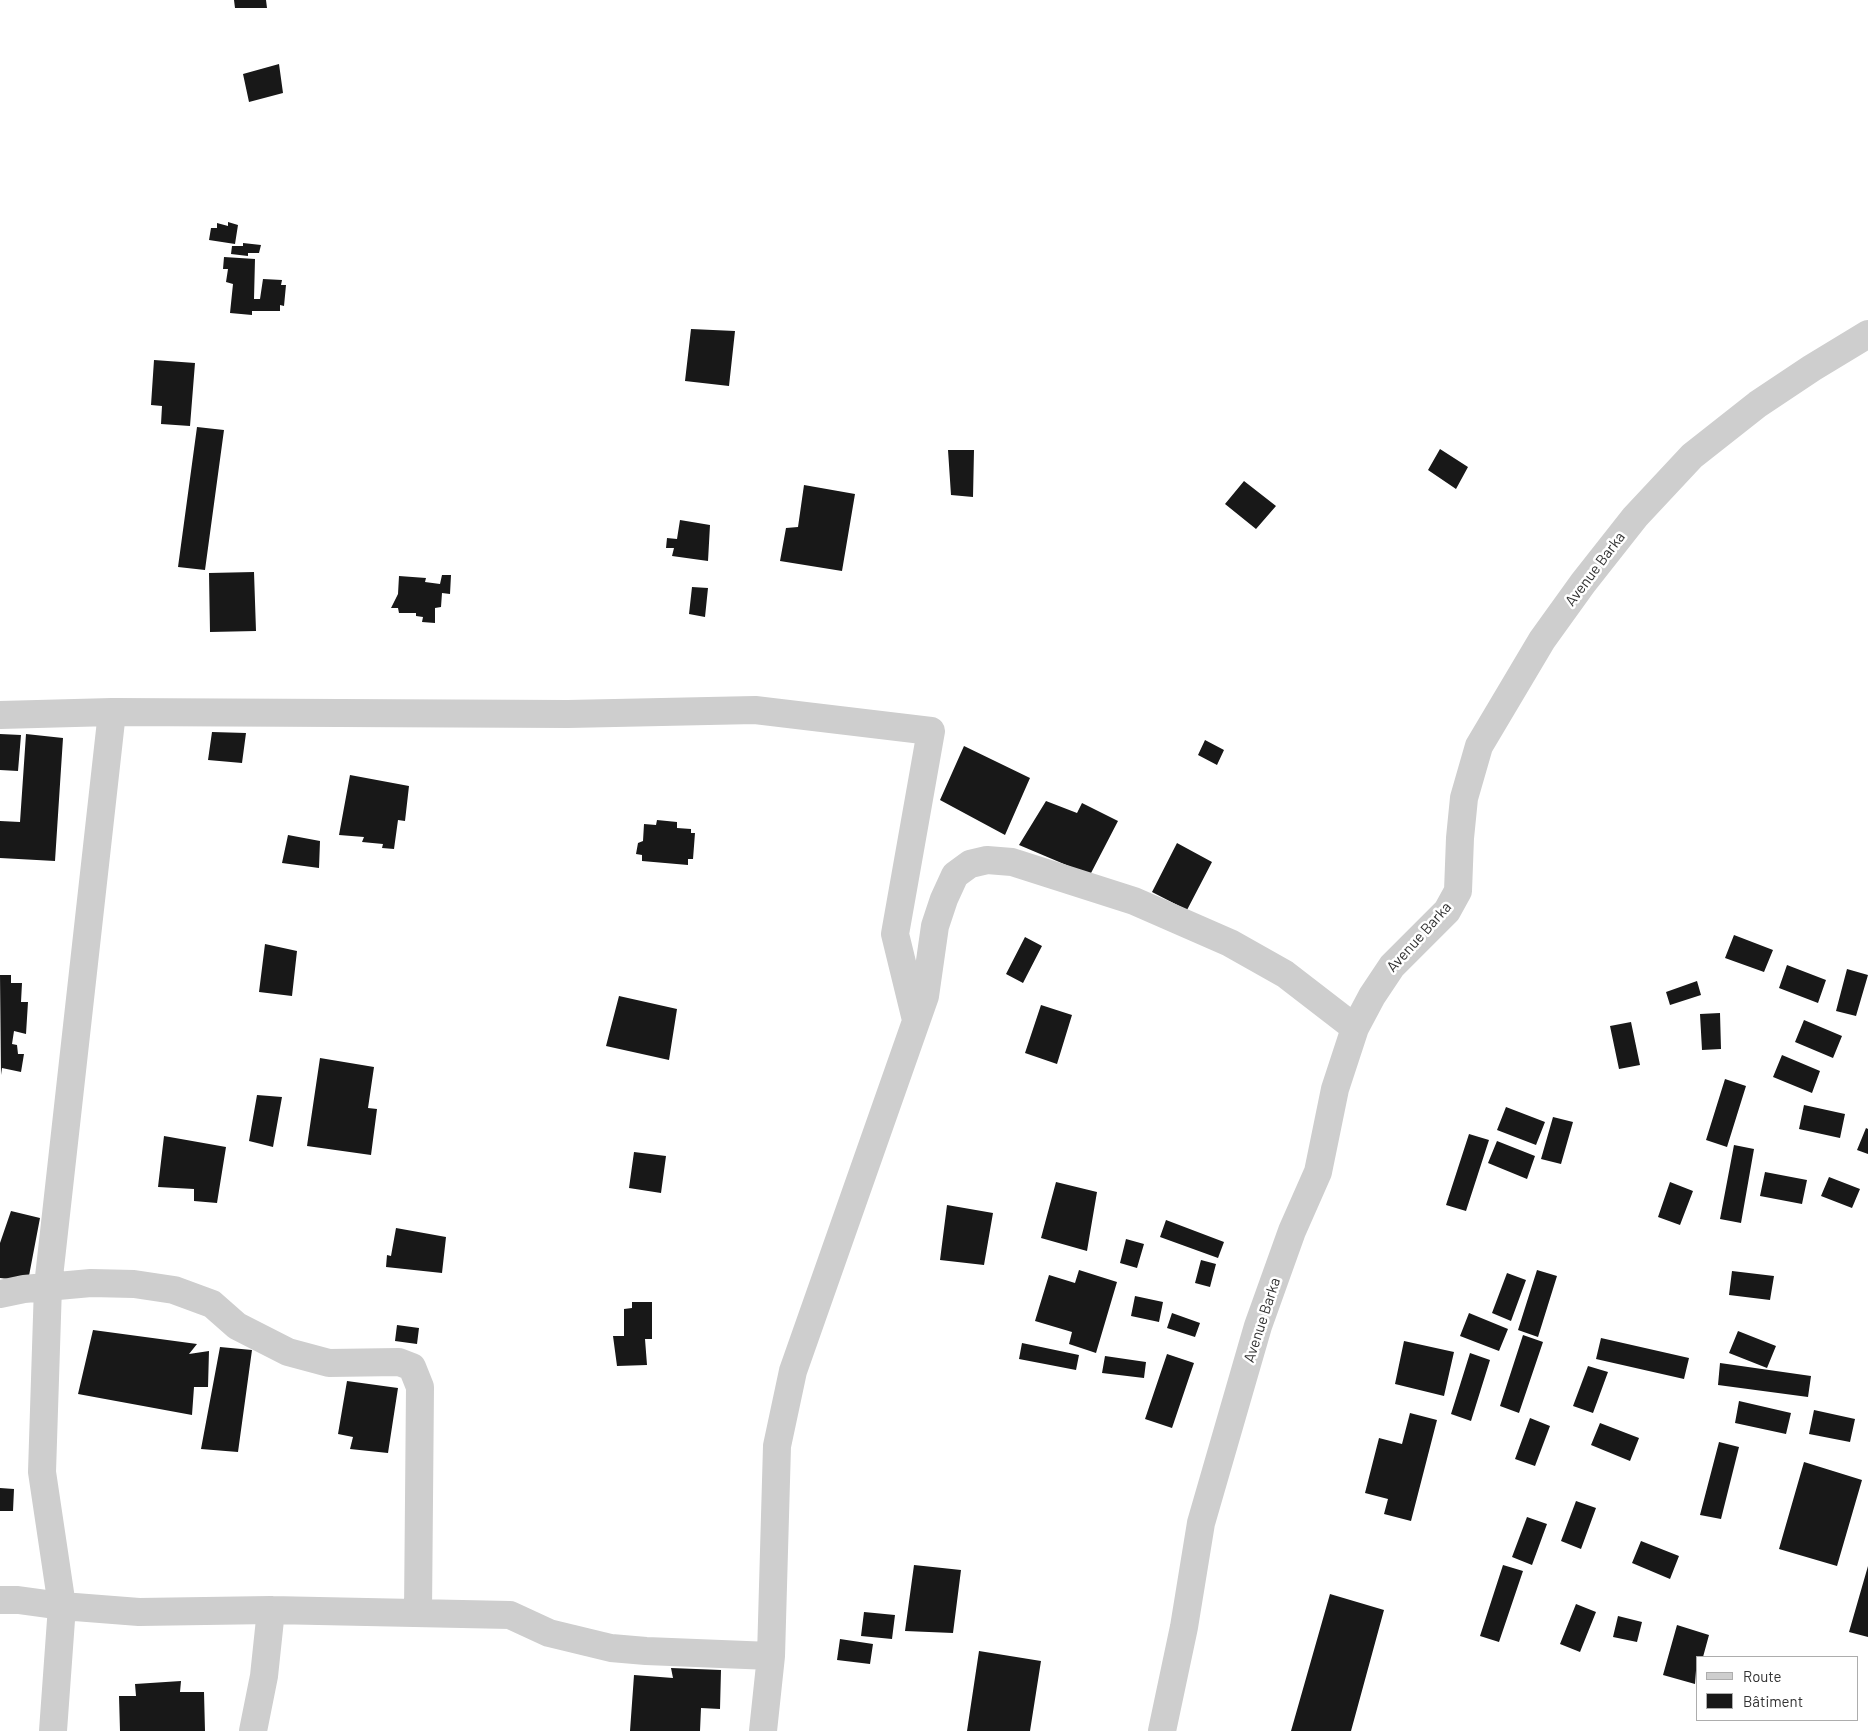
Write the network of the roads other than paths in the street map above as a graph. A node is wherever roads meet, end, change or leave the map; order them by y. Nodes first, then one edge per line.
1 (1868, 334) edge
2 (112, 712) junction
3 (0, 715) edge
4 (916, 1020) junction
5 (1355, 1028) junction
6 (48, 1286) junction
7 (0, 1294) edge
8 (0, 1600) edge
9 (62, 1606) junction
10 (272, 1610) junction
11 (418, 1612) junction
12 (771, 1656) junction
13 (53, 1731) edge
14 (253, 1731) edge
15 (764, 1731) edge
16 (1162, 1731) edge

1 - 5 street, Avenue Barka
2 - 3 street
2 - 4 street
2 - 6 street
4 - 5 street
4 - 12 street
5 - 16 street, Avenue Barka
6 - 7 street
6 - 9 street
6 - 11 street
8 - 9 street
9 - 10 street
9 - 13 street
10 - 11 street
10 - 14 street
11 - 12 street
12 - 15 street

